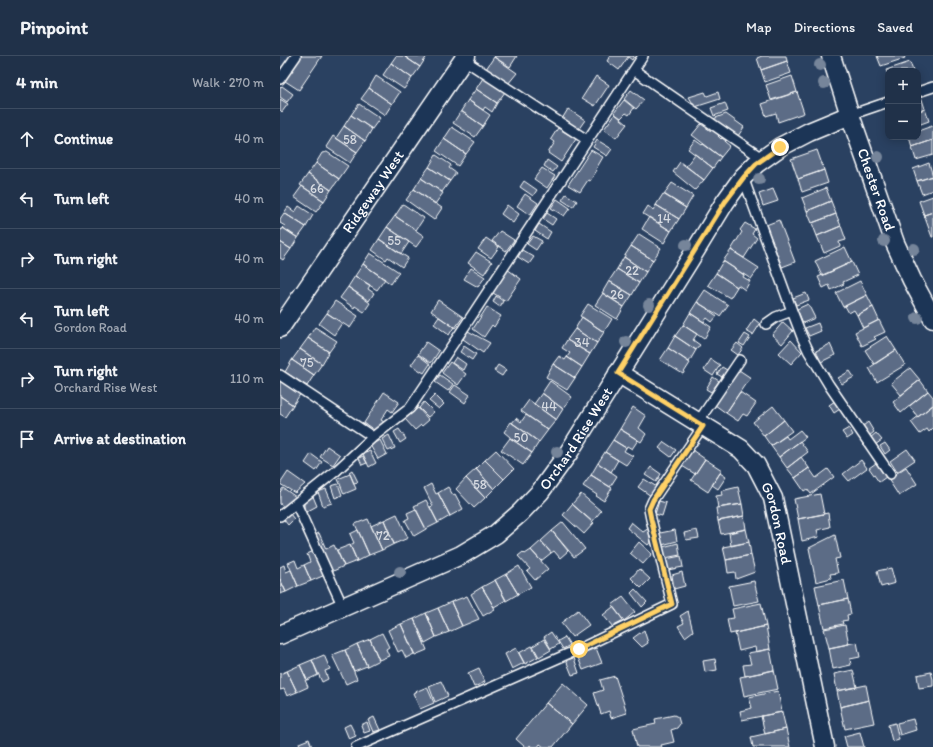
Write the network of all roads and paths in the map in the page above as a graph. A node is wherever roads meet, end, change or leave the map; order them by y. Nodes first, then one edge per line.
1 (296, 56) edge
2 (643, 56) edge
3 (831, 56) edge
4 (463, 57) edge
5 (634, 70) junction
6 (280, 79) edge
7 (933, 87) edge
8 (921, 91) edge
9 (885, 103) edge
10 (850, 115) junction
11 (587, 140) junction
12 (763, 159) junction
13 (744, 177) junction
14 (792, 311) junction
15 (933, 319) edge
16 (766, 324) dead end
17 (280, 328) edge
18 (740, 360) dead end
19 (618, 373) junction
20 (280, 375) edge
21 (701, 424) junction
22 (373, 437) junction
23 (890, 474) dead end
24 (296, 503) junction
25 (280, 516) edge
26 (343, 607) junction
27 (280, 635) edge
28 (356, 747) edge
29 (825, 747) edge

1 - 6 lane
2 - 5 lane
3 - 10 street, Chester Road
4 - 11 lane
4 - 17 street, Ridgeway West
5 - 11 lane
5 - 12 lane
7 - 8 lane
9 - 10 lane
10 - 12 street, Orchard Rise West
10 - 15 street, Chester Road
11 - 22 lane
12 - 13 street, Orchard Rise West
13 - 14 lane
13 - 19 street, Orchard Rise West
14 - 16 lane
14 - 23 lane
18 - 21 lane
19 - 21 street, Gordon Road
19 - 26 street, Orchard Rise West
20 - 22 lane
21 - 28 lane
21 - 29 street, Gordon Road
22 - 24 lane
24 - 25 lane
24 - 26 lane
26 - 27 street, Orchard Rise West

